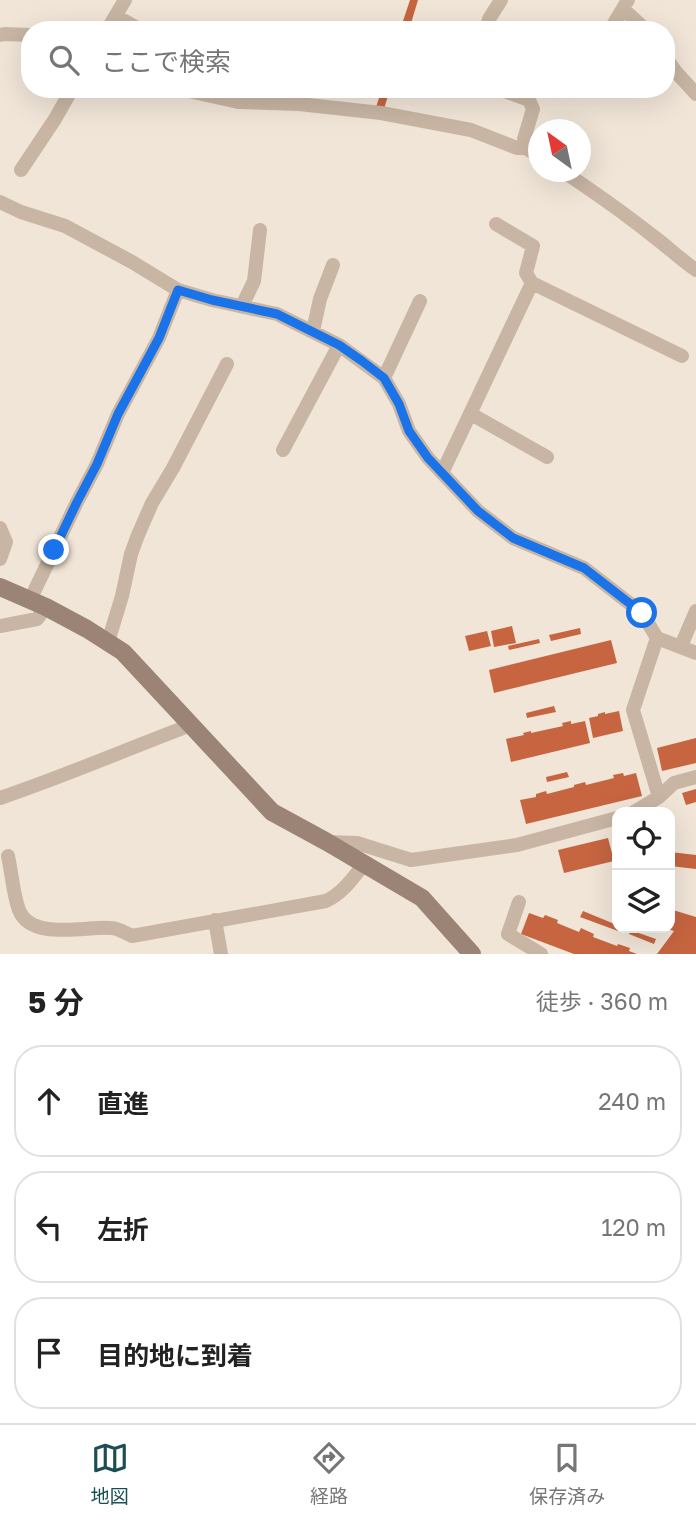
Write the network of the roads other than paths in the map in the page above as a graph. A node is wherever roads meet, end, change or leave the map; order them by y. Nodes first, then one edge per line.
1 (125, 0) edge
2 (501, 0) edge
3 (626, 4) edge
4 (116, 16) junction
5 (113, 21) edge
6 (125, 21) edge
7 (488, 21) edge
8 (616, 21) edge
9 (639, 21) edge
10 (0, 35) edge
11 (21, 35) edge
12 (675, 71) edge
13 (696, 94) edge
14 (67, 98) edge
15 (220, 98) edge
16 (524, 98) edge
17 (530, 119) edge
18 (528, 126) edge
19 (528, 146) edge
20 (528, 151) edge
21 (21, 170) dead end
22 (579, 182) edge
23 (1, 204) edge
24 (496, 224) dead end
25 (260, 230) dead end
26 (333, 265) dead end
27 (696, 270) edge
28 (532, 283) junction
29 (178, 290) junction
30 (420, 301) dead end
31 (242, 306) junction
32 (313, 331) junction
33 (339, 345) junction
34 (682, 356) dead end
35 (227, 364) dead end
36 (384, 378) junction
37 (471, 414) junction
38 (283, 450) dead end
39 (547, 457) dead end
40 (442, 473) junction
41 (0, 528) edge
42 (0, 559) edge
43 (0, 587) edge
44 (38, 604) junction
45 (696, 611) edge
46 (0, 626) edge
47 (657, 638) junction
48 (108, 642) junction
49 (681, 646) junction
50 (696, 653) edge
51 (191, 725) junction
52 (696, 777) edge
53 (659, 797) junction
54 (0, 798) edge
55 (642, 807) edge
56 (612, 819) edge
57 (327, 842) junction
58 (8, 856) dead end
59 (364, 864) junction
60 (520, 902) dead end
61 (215, 920) junction
62 (221, 954) edge
63 (472, 954) edge
64 (541, 954) edge

1 - 4 street
2 - 7 street
3 - 8 street
3 - 9 street
4 - 5 street
4 - 6 street
10 - 11 street
12 - 13 street
14 - 21 street
15 - 20 street
16 - 17 street
18 - 19 street
22 - 27 street
23 - 29 street
24 - 28 street
25 - 31 street
26 - 32 street
28 - 34 street
28 - 37 street
29 - 31 street
29 - 44 street
30 - 36 street
31 - 32 street
32 - 33 street
33 - 36 street
33 - 38 street
35 - 48 street
36 - 40 street
37 - 39 street
37 - 40 street
40 - 47 street
41 - 42 street
43 - 44 street
44 - 46 street
44 - 48 street
45 - 49 street
47 - 49 street
47 - 53 street
48 - 51 street
49 - 50 street
51 - 54 street
51 - 57 street
52 - 53 street
53 - 55 street
56 - 57 street
57 - 59 street
58 - 61 street
59 - 61 street
59 - 63 street
60 - 64 street
61 - 62 street

